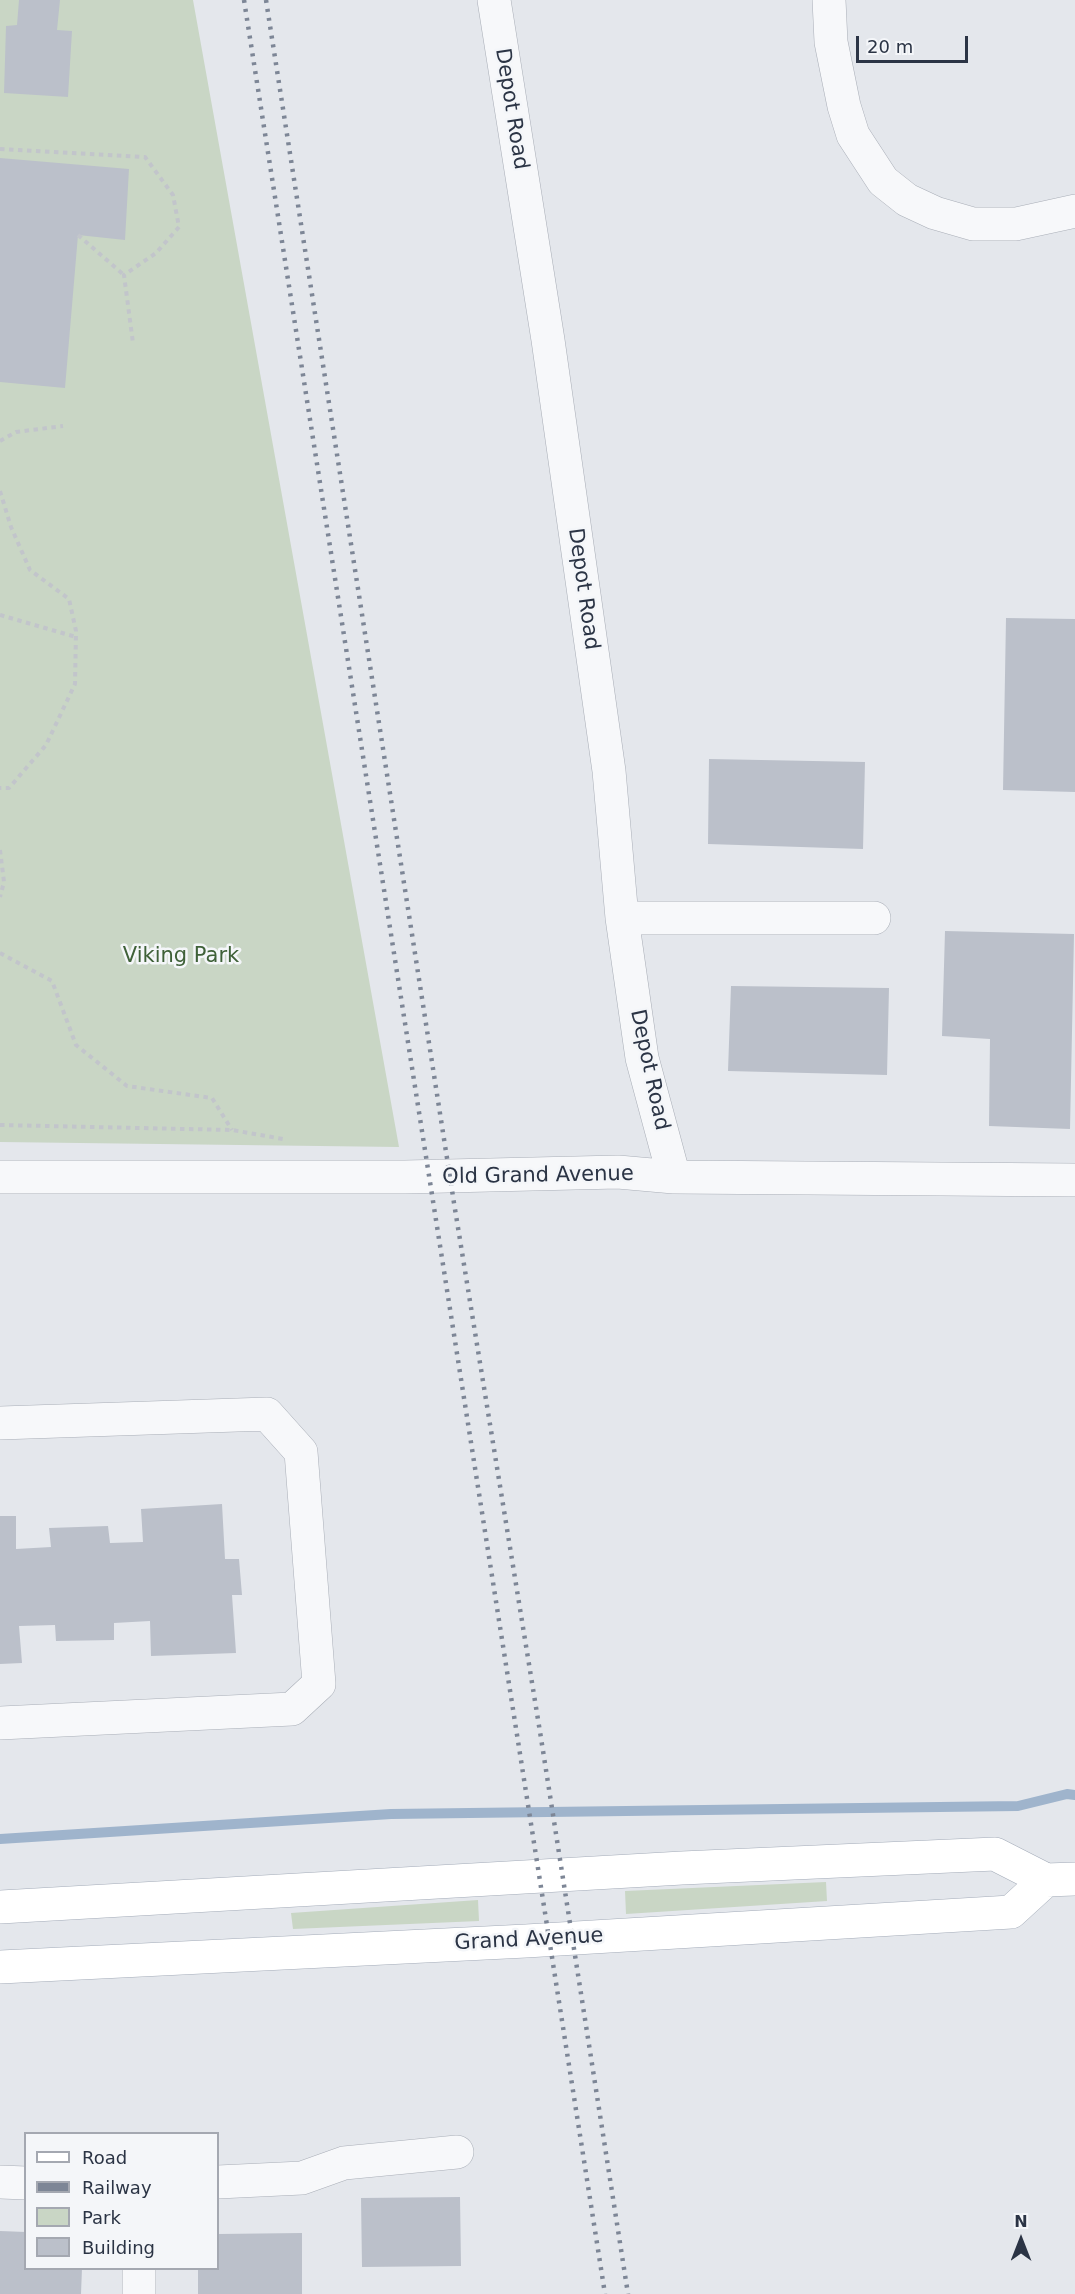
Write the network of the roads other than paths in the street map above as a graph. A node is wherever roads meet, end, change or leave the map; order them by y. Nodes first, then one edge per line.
1 (494, 0) edge
2 (830, 0) edge
3 (1075, 211) edge
4 (622, 918) junction
5 (874, 918) dead end
6 (0, 1177) edge
7 (674, 1177) junction
8 (1075, 1180) edge
9 (0, 1423) edge
10 (0, 1724) edge
11 (1060, 1880) edge
12 (0, 1907) edge
13 (0, 1967) edge
14 (457, 2152) dead end
15 (0, 2182) edge
16 (219, 2182) edge
17 (24, 2183) edge
18 (139, 2270) edge
19 (139, 2294) edge

1 - 4 street, Depot Road
2 - 3 street
4 - 5 street
4 - 7 street, Depot Road
6 - 7 street, Old Grand Avenue
7 - 8 street, Old Grand Avenue
9 - 10 street
11 - 12 main road, Grand Avenue
11 - 13 main road, Grand Avenue
14 - 16 street
15 - 17 street
18 - 19 street

